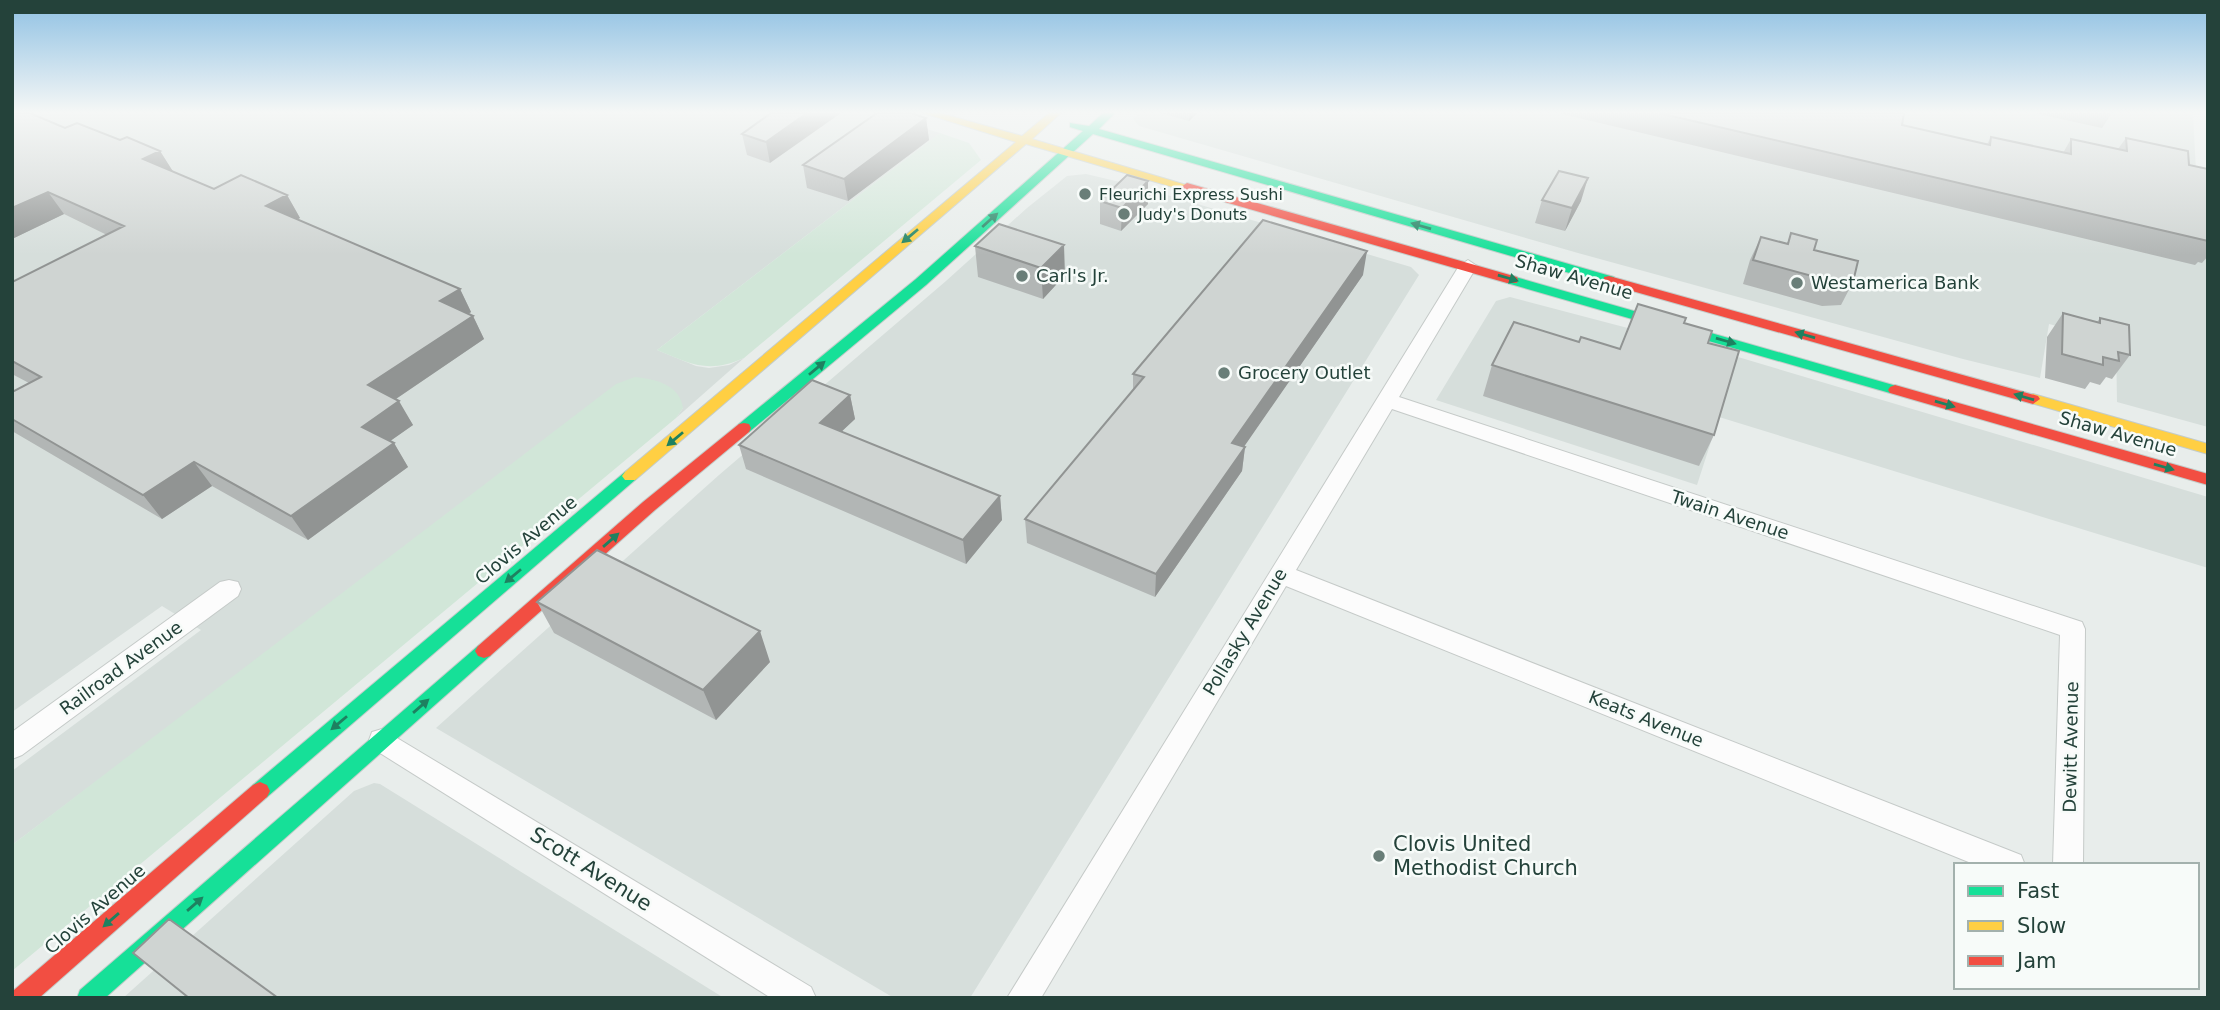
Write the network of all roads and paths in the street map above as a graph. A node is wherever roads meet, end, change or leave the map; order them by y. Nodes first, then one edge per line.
1 (1001, 160) edge
2 (1057, 160) edge
3 (1089, 160) edge
4 (1194, 160) edge
5 (1257, 209) junction
6 (1478, 243) junction
7 (1468, 266) junction
8 (1715, 310) junction
9 (1387, 400) junction
10 (2208, 449) edge
11 (2208, 480) edge
12 (603, 500) junction
13 (1280, 574) junction
14 (529, 584) dead end
15 (229, 589) dead end
16 (2073, 629) joint
17 (385, 727) junction
18 (12, 747) edge
19 (268, 784) junction
20 (2006, 863) edge
21 (2068, 863) edge
22 (112, 941) dead end
23 (22, 998) edge
24 (88, 998) edge
25 (800, 998) edge
26 (1023, 998) edge

1 -> 12 main road, Clovis Avenue
17 -> 2 main road
3 - 5 main road, Shaw Avenue
6 -> 4 main road, Shaw Avenue
5 - 6 main road
5 - 7 main road, Shaw Avenue
6 - 8 main road, Shaw Avenue
7 - 8 main road
7 - 9 street, Pollasky Avenue
7 -> 11 main road, Shaw Avenue
10 -> 8 main road, Shaw Avenue
9 - 13 street, Pollasky Avenue
9 - 16 street, Twain Avenue
12 - 14 main road
12 -> 19 main road, Clovis Avenue
13 - 20 street, Keats Avenue
13 - 26 street, Pollasky Avenue
15 - 18 street, Railroad Avenue
16 - 21 street, Dewitt Avenue
24 -> 17 main road
17 - 25 street, Scott Avenue
19 - 22 main road
19 -> 23 main road, Clovis Avenue

